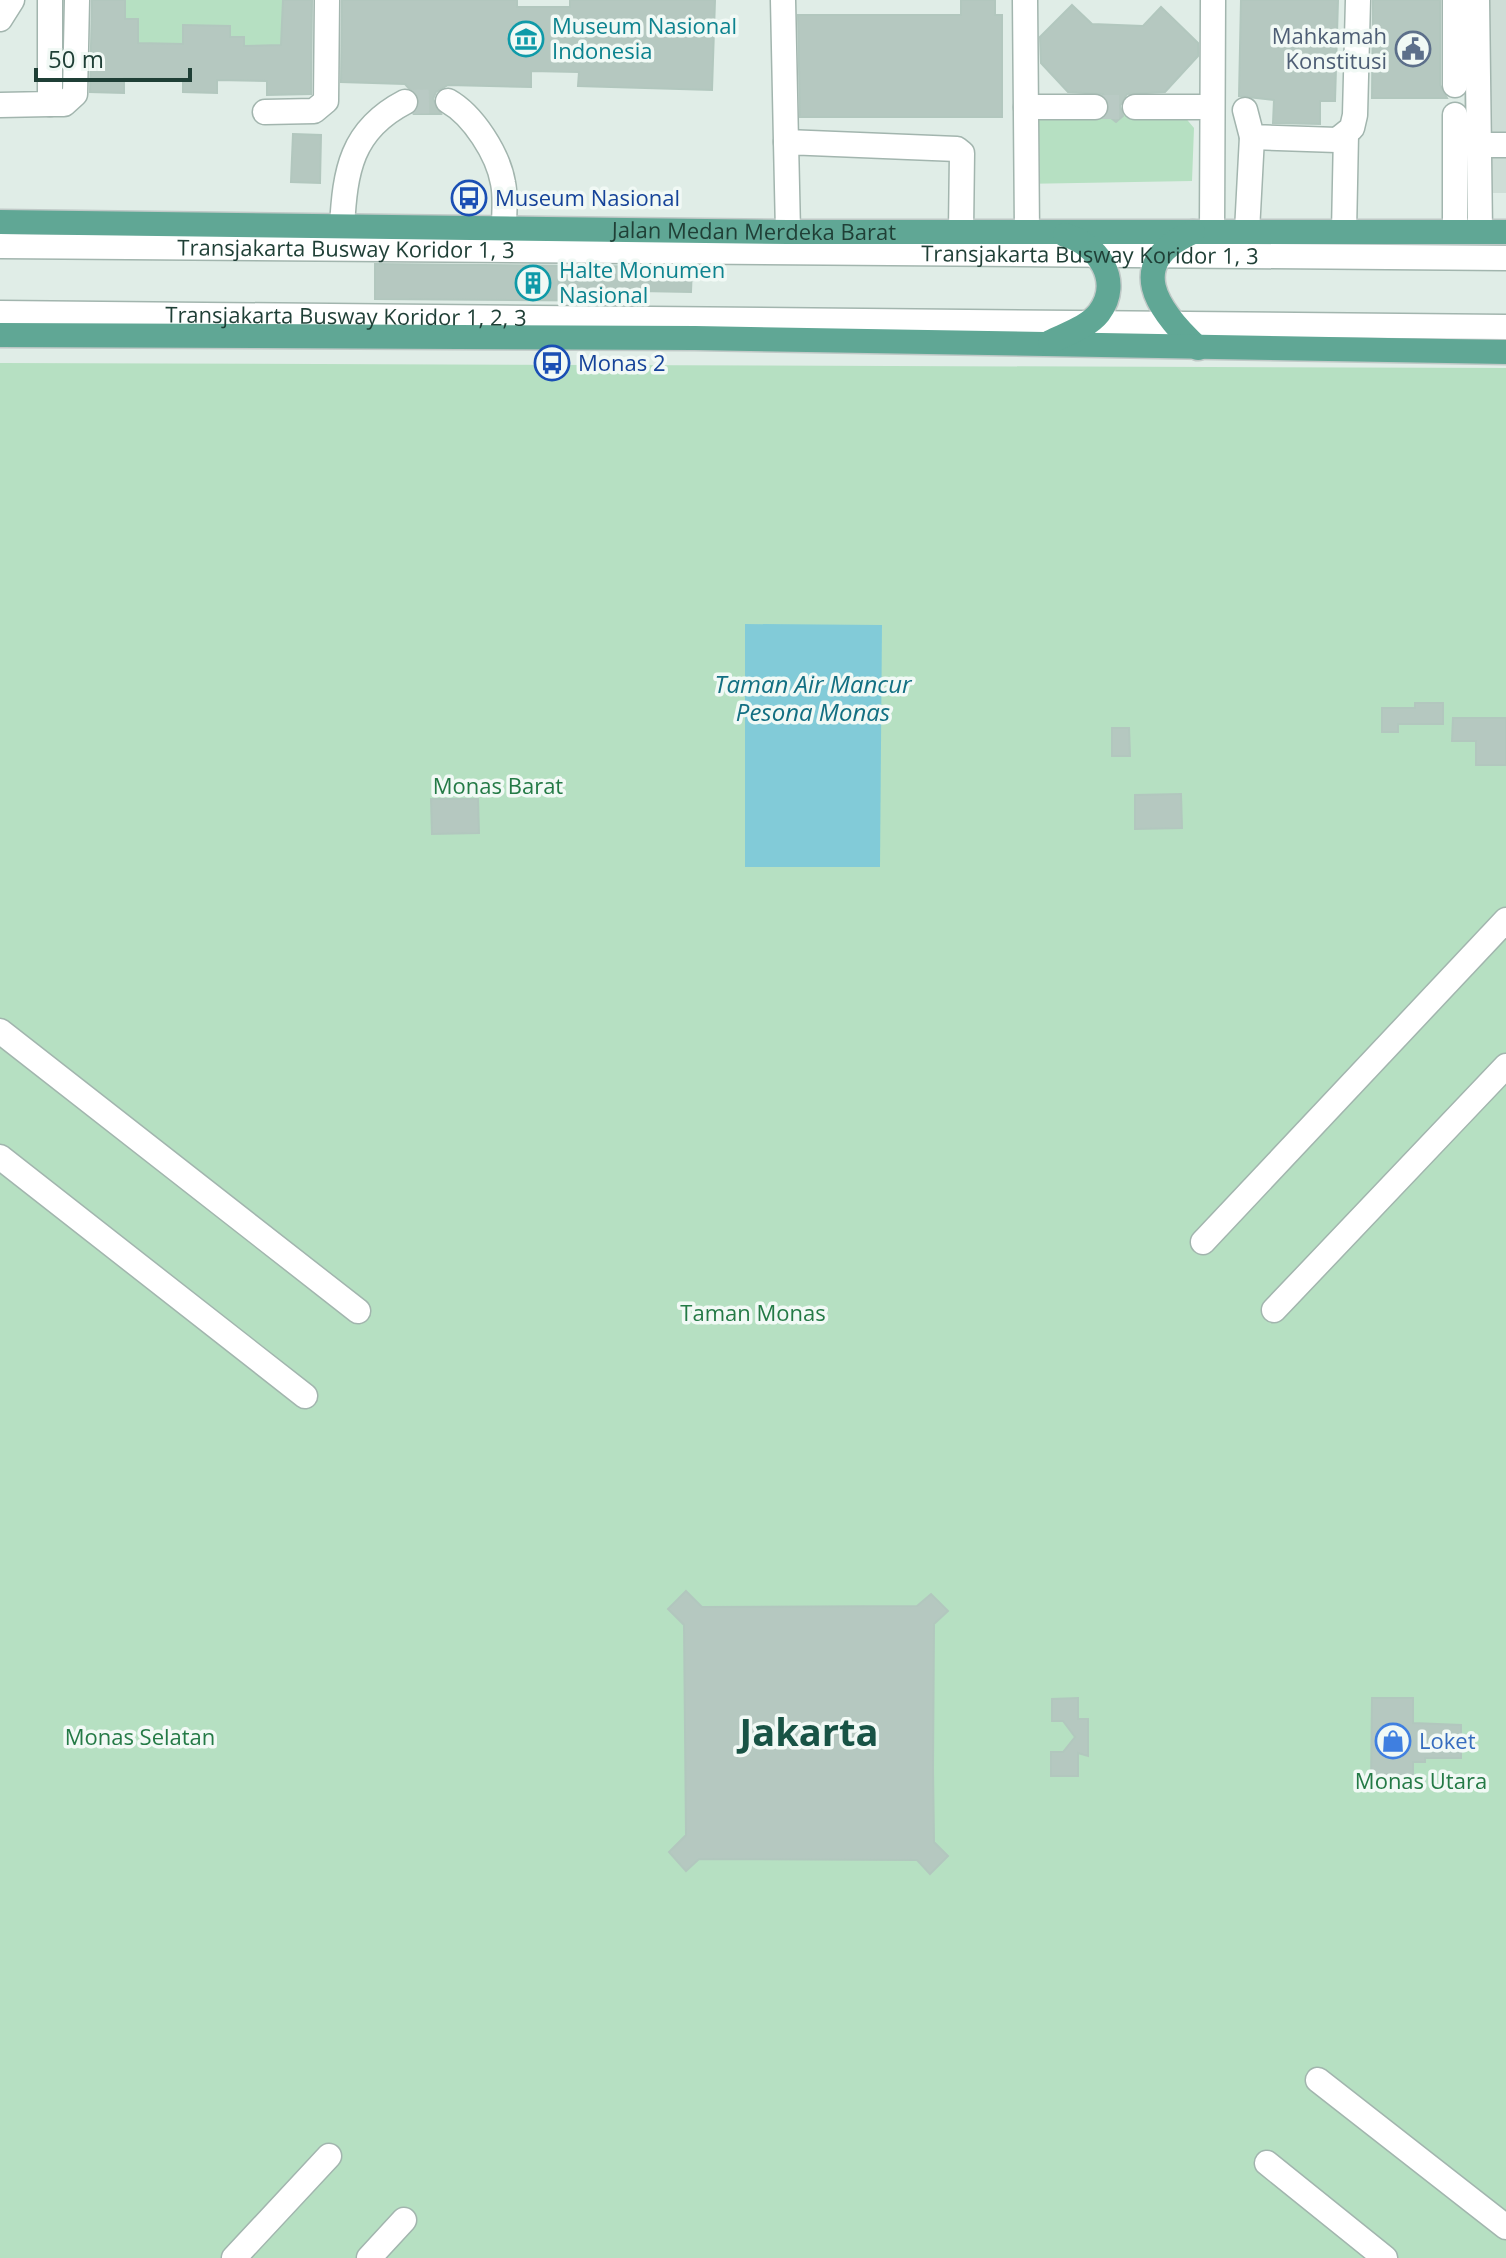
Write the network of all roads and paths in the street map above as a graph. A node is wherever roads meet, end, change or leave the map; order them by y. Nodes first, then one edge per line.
1 (12, 0) edge
2 (50, 0) edge
3 (77, 0) edge
4 (327, 0) edge
5 (783, 0) edge
6 (1025, 0) edge
7 (1213, 0) edge
8 (1229, 0) edge
9 (1358, 0) edge
10 (1455, 0) edge
11 (1477, 0) edge
12 (0, 19) edge
13 (1229, 28) dead end
14 (1455, 85) dead end
15 (448, 101) dead end
16 (405, 102) tunnel mouth
17 (50, 104) junction
18 (0, 105) edge
19 (1026, 107) junction
20 (1095, 107) tunnel mouth
21 (1135, 107) tunnel mouth
22 (1212, 107) junction
23 (1245, 110) dead end
24 (265, 112) dead end
25 (1455, 115) dead end
26 (1346, 134) junction
27 (1252, 137) junction
28 (786, 142) junction
29 (1479, 145) junction
30 (1506, 145) edge
31 (0, 222) edge
32 (342, 227) junction
33 (504, 227) junction
34 (1203, 230) junction
35 (961, 231) junction
36 (1051, 231) junction
37 (1247, 231) junction
38 (1480, 231) junction
39 (788, 232) junction
40 (1027, 232) junction
41 (1344, 232) junction
42 (1455, 232) junction
43 (1506, 232) edge
44 (0, 246) edge
45 (1102, 257) junction
46 (1158, 257) junction
47 (1506, 258) edge
48 (0, 313) edge
49 (1087, 324) junction
50 (1173, 324) junction
51 (1506, 327) edge
52 (0, 335) edge
53 (1049, 343) junction
54 (1198, 348) junction
55 (1506, 352) edge
56 (1506, 920) edge
57 (0, 1031) edge
58 (1506, 1066) edge
59 (0, 1157) edge
60 (1203, 1242) dead end
61 (1274, 1310) dead end
62 (358, 1311) dead end
63 (305, 1396) dead end
64 (1318, 2080) dead end
65 (329, 2156) dead end
66 (1267, 2163) dead end
67 (404, 2220) dead end
68 (1506, 2227) edge
69 (234, 2258) edge
70 (369, 2258) edge
71 (1385, 2258) edge

1 - 12 street
2 - 17 street
3 - 17 street
4 - 24 street
5 - 28 street
6 - 19 street
7 - 22 street
8 - 13 street
9 - 26 street
10 - 14 street
11 - 29 street
15 - 33 street
16 - 32 street
17 - 18 street
19 - 20 street
19 - 40 street
21 - 22 street
22 - 34 street
23 - 27 street
25 - 42 street
26 - 27 street
26 - 41 street
27 - 37 street
28 - 35 street
28 - 39 street
29 - 30 street
29 - 38 street
31 - 32 main road, Jalan Medan Merdeka Barat
32 - 33 main road, Jalan Medan Merdeka Barat
33 - 39 main road, Jalan Medan Merdeka Barat
34 - 36 main road, Jalan Medan Merdeka Barat
34 - 37 main road, Jalan Medan Merdeka Barat
34 - 46 main road
35 - 39 main road, Jalan Medan Merdeka Barat
35 - 40 main road, Jalan Medan Merdeka Barat
36 - 40 main road, Jalan Medan Merdeka Barat
36 - 45 main road
37 - 41 main road, Jalan Medan Merdeka Barat
38 - 42 main road, Jalan Medan Merdeka Barat
38 - 43 main road, Jalan Medan Merdeka Barat
41 - 42 main road, Jalan Medan Merdeka Barat
44 - 45 street, Transjakarta Busway Koridor 1, 3
45 - 46 street, Transjakarta Busway Koridor 1, 3
45 - 49 main road
46 - 47 street, Transjakarta Busway Koridor 1, 3
46 - 50 main road
48 - 49 street, Transjakarta Busway Koridor 1, 2, 3
49 - 50 street, Transjakarta Busway Koridor 1, 2, 3
49 - 53 main road
50 - 51 street, Transjakarta Busway Koridor 1, 2, 3
50 - 54 main road
52 - 53 main road
53 - 54 main road
54 - 55 main road
56 - 60 street
57 - 62 street
58 - 61 street
59 - 63 street
64 - 68 street
65 - 69 street
66 - 71 street
67 - 70 street

